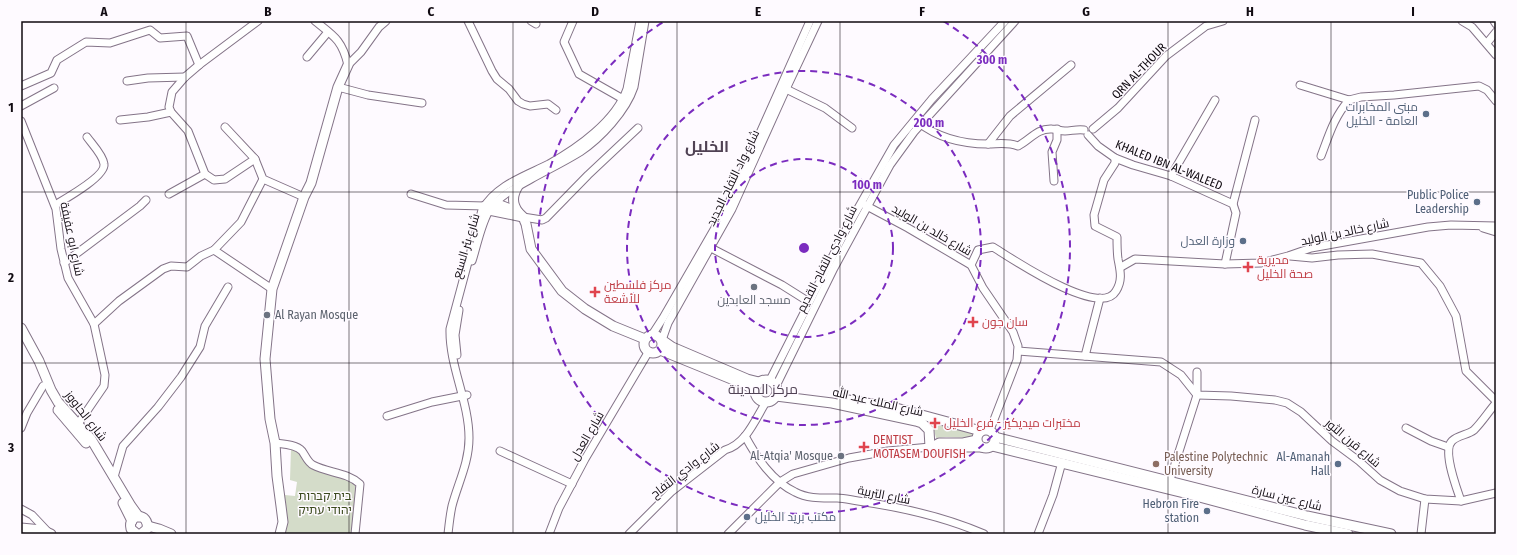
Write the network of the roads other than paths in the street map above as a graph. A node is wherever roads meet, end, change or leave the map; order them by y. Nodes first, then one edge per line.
1 (258, 21) edge
2 (315, 21) edge
3 (386, 21) edge
4 (468, 21) edge
5 (572, 21) edge
6 (640, 21) edge
7 (645, 21) edge
8 (810, 21) edge
9 (818, 21) edge
10 (1015, 21) edge
11 (1223, 21) edge
12 (1462, 21) edge
13 (1494, 21) edge
14 (1205, 23) edge
15 (378, 24) edge
16 (1002, 24) edge
17 (1496, 24) edge
18 (328, 32) junction
19 (1496, 32) edge
20 (1487, 43) junction
21 (1496, 55) edge
22 (307, 57) dead end
23 (199, 65) junction
24 (348, 65) junction
25 (1071, 65) dead end
26 (185, 77) junction
27 (127, 81) dead end
28 (1300, 85) dead end
29 (21, 86) edge
30 (338, 87) junction
31 (54, 88) dead end
32 (786, 89) junction
33 (623, 99) junction
34 (1215, 100) dead end
35 (1349, 100) junction
36 (1496, 100) edge
37 (422, 103) dead end
38 (21, 106) edge
39 (556, 110) dead end
40 (171, 112) junction
41 (120, 120) dead end
42 (914, 120) junction
43 (1255, 120) dead end
44 (21, 121) edge
45 (921, 124) junction
46 (225, 127) dead end
47 (638, 128) dead end
48 (852, 128) dead end
49 (1057, 129) junction
50 (1086, 133) junction
51 (87, 137) dead end
52 (988, 144) junction
53 (1321, 156) dead end
54 (1115, 158) junction
55 (256, 159) junction
56 (205, 174) junction
57 (1171, 176) junction
58 (263, 180) junction
59 (1054, 180) dead end
60 (518, 186) junction
61 (168, 194) dead end
62 (412, 194) dead end
63 (304, 197) junction
64 (146, 200) dead end
65 (495, 202) junction
66 (864, 204) junction
67 (1233, 204) junction
68 (55, 205) junction
69 (487, 208) junction
70 (520, 215) junction
71 (1496, 226) edge
72 (1481, 227) junction
73 (1496, 232) edge
74 (711, 248) junction
75 (214, 250) junction
76 (1288, 256) junction
77 (1118, 259) junction
78 (1135, 259) junction
79 (64, 263) junction
80 (1225, 264) junction
81 (971, 265) junction
82 (1121, 267) junction
83 (228, 287) dead end
84 (272, 289) junction
85 (1100, 298) junction
86 (809, 302) junction
87 (94, 324) junction
88 (21, 328) edge
89 (649, 337) junction
90 (21, 340) edge
91 (662, 340) junction
92 (660, 350) junction
93 (1018, 351) junction
94 (649, 352) junction
95 (1085, 356) junction
96 (1197, 372) dead end
97 (759, 382) junction
98 (43, 386) junction
99 (775, 388) junction
100 (755, 391) junction
101 (1198, 395) junction
102 (465, 396) junction
103 (766, 402) junction
104 (1496, 402) edge
105 (24, 412) edge
106 (387, 416) dead end
107 (78, 424) junction
108 (21, 428) edge
109 (1406, 428) dead end
110 (989, 433) junction
111 (745, 436) junction
112 (275, 443) junction
113 (979, 443) junction
114 (930, 446) junction
115 (992, 446) junction
116 (1448, 447) junction
117 (500, 451) dead end
118 (1062, 457) junction
119 (114, 477) junction
120 (780, 482) junction
121 (572, 484) junction
122 (1168, 485) junction
123 (1496, 493) edge
124 (1424, 499) junction
125 (1461, 501) junction
126 (21, 509) edge
127 (135, 519) junction
128 (21, 528) edge
129 (140, 532) edge
130 (51, 534) edge
131 (171, 534) edge
132 (280, 534) edge
133 (355, 534) edge
134 (448, 534) edge
135 (549, 534) edge
136 (629, 534) edge
137 (728, 534) edge
138 (984, 534) edge
139 (1038, 534) edge
140 (1348, 534) edge
141 (1391, 534) edge
142 (1420, 534) edge

1 - 23 street
2 - 18 street
3 - 15 street
4 - 39 street
5 - 33 street
6 - 33 street, شارع بئر السبع
7 - 60 street
8 - 89 street, شارع واد التفاح الجديد
9 - 32 street, شارع واد التفاح الجديد
10 - 16 street, شارع وادي التفاح القديم
11 - 14 street, QRN AL-THOUR
12 - 20 street
13 - 17 street
14 - 50 street, QRN AL-THOUR
15 - 24 street
16 - 42 street, شارع وادي التفاح القديم
16 - 45 street, شارع وادي التفاح القديم
18 - 22 street
18 - 24 street
19 - 20 street
20 - 21 street
23 - 26 street
23 - 29 street
24 - 30 main road
25 - 52 street
26 - 27 street
26 - 40 street
28 - 35 street
30 - 37 street
30 - 63 main road
31 - 38 street
32 - 48 street
32 - 74 street, شارع واد التفاح الجديد
33 - 69 street, شارع بئر السبع
34 - 57 street
35 - 36 street
35 - 53 street
40 - 41 street
40 - 56 street
42 - 45 street
42 - 66 street, شارع وادي التفاح القديم
43 - 67 street
44 - 68 street, شارع ابو عفيفة
45 - 52 street
45 - 66 street, شارع وادي التفاح القديم
46 - 55 street
47 - 70 street
49 - 50 street
49 - 52 street
49 - 59 street
50 - 54 street, KHALED IBN AL-WALEED
51 - 68 street
54 - 57 street, KHALED IBN AL-WALEED
54 - 77 street
55 - 56 street
55 - 58 street
56 - 61 street
57 - 67 street, KHALED IBN AL-WALEED
58 - 63 street
58 - 75 street
60 - 65 street
60 - 70 main road
62 - 69 street
63 - 84 main road
64 - 79 street
65 - 69 main road
65 - 70 main road
66 - 81 street, شارع خالد بن الوليد
66 - 86 street, شارع وادي التفاح القديم
66 - 99 street, شارع وادي التفاح القديم
67 - 80 street, KHALED IBN AL-WALEED
68 - 79 street, شارع ابو عفيفة
69 - 70 main road
69 - 102 street, شارع بئر السبع
70 - 89 main road
71 - 72 street
72 - 73 street
72 - 76 street, شارع خالد بن الوليد
74 - 86 street
74 - 91 street, شارع واد التفاح الجديد
75 - 84 street
75 - 87 street
76 - 80 street, شارع خالد بن الوليد
76 - 104 street
77 - 78 street, شارع خالد بن الوليد
77 - 82 street
78 - 80 street, شارع خالد بن الوليد
78 - 82 street
79 - 87 street, شارع ابو عفيفة
81 - 85 street, شارع خالد بن الوليد
81 - 93 street, شارع خالد بن الوليد
82 - 85 street
83 - 119 street
84 - 112 main road
85 - 95 street
86 - 99 street, شارع وادي التفاح القديم
87 - 107 street, شارع ابو عفيفة
88 - 107 main road, شارع الحاووز
89 - 91 main road
89 - 94 main road
90 - 98 main road
91 - 92 main road
91 - 97 main road
92 - 94 main road
92 - 100 main road
93 - 95 street
93 - 110 street, شارع خالد بن الوليد
94 - 121 street, شارع العدل
95 - 101 street
96 - 101 street
97 - 99 main road
97 - 100 main road
98 - 105 street
98 - 127 main road
99 - 103 main road
99 - 110 main road, شارع الملك عبد الله
99 - 114 main road, شارع الملك عبد الله
100 - 103 main road
101 - 122 street
101 - 124 street, شارع قرن الثور
102 - 106 street
102 - 134 street, شارع بئر السبع
103 - 111 street, شارع وادي التفاح
104 - 116 street
105 - 108 street
107 - 119 main road, شارع الحاووز
109 - 116 street
110 - 113 main road
110 - 115 main road
110 - 118 main road, شارع الملك عبد الله
111 - 120 street, شارع التربية
111 - 136 street, شارع وادي التفاح
112 - 132 main road
112 - 133 street
113 - 114 main road
113 - 115 main road, شارع عين سارة
114 - 120 street
115 - 118 main road, شارع عين سارة
116 - 125 street
117 - 121 street
118 - 122 main road, شارع عين سارة
118 - 139 street
119 - 127 main road, شارع الحاووز
120 - 137 street
120 - 138 street, شارع التربية
121 - 135 street, شارع العدل
122 - 140 main road, شارع عين سارة
122 - 141 main road, شارع عين سارة
123 - 125 street, شارع قرن الثور
124 - 125 street, شارع قرن الثور
124 - 142 street
126 - 130 street
127 - 129 main road
127 - 129 main road
128 - 130 main road
129 - 131 main road

